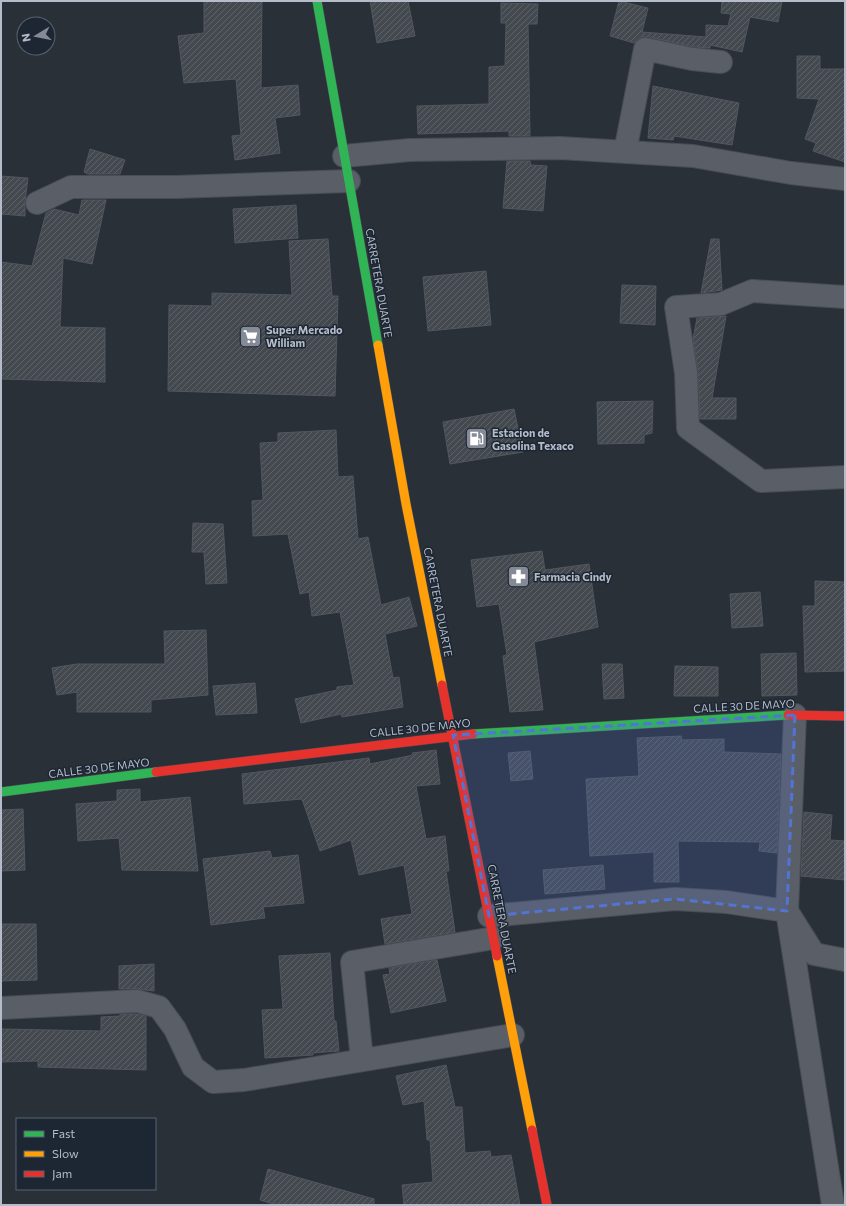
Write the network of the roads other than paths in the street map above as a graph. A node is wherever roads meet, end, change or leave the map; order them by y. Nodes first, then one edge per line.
1 (317, 1) edge
2 (721, 62) dead end
3 (625, 152) junction
4 (344, 156) junction
5 (845, 180) edge
6 (349, 182) junction
7 (37, 203) dead end
8 (845, 297) edge
9 (845, 477) edge
10 (795, 715) junction
11 (845, 716) edge
12 (453, 735) junction
13 (1, 792) edge
14 (787, 911) junction
15 (489, 916) junction
16 (494, 938) junction
17 (845, 960) edge
18 (1, 1008) edge
19 (513, 1035) junction
20 (362, 1060) junction
21 (547, 1205) edge
22 (833, 1205) edge

1 - 4 main road, CARRETERA DUARTE
2 - 3 street
3 - 4 street
3 - 5 street
4 - 6 main road, CARRETERA DUARTE
6 - 7 street
6 - 12 main road, CARRETERA DUARTE
8 - 9 street
10 - 11 main road, CALLE 30 DE MAYO
10 - 12 main road, CALLE 30 DE MAYO
10 - 14 street
12 - 13 main road, CALLE 30 DE MAYO
12 - 15 main road, CARRETERA DUARTE
14 - 15 street
14 - 17 street
14 - 22 street
15 - 16 main road, CARRETERA DUARTE
16 - 19 main road, CARRETERA DUARTE
16 - 20 street
18 - 20 street
19 - 20 street
19 - 21 main road, CARRETERA DUARTE

